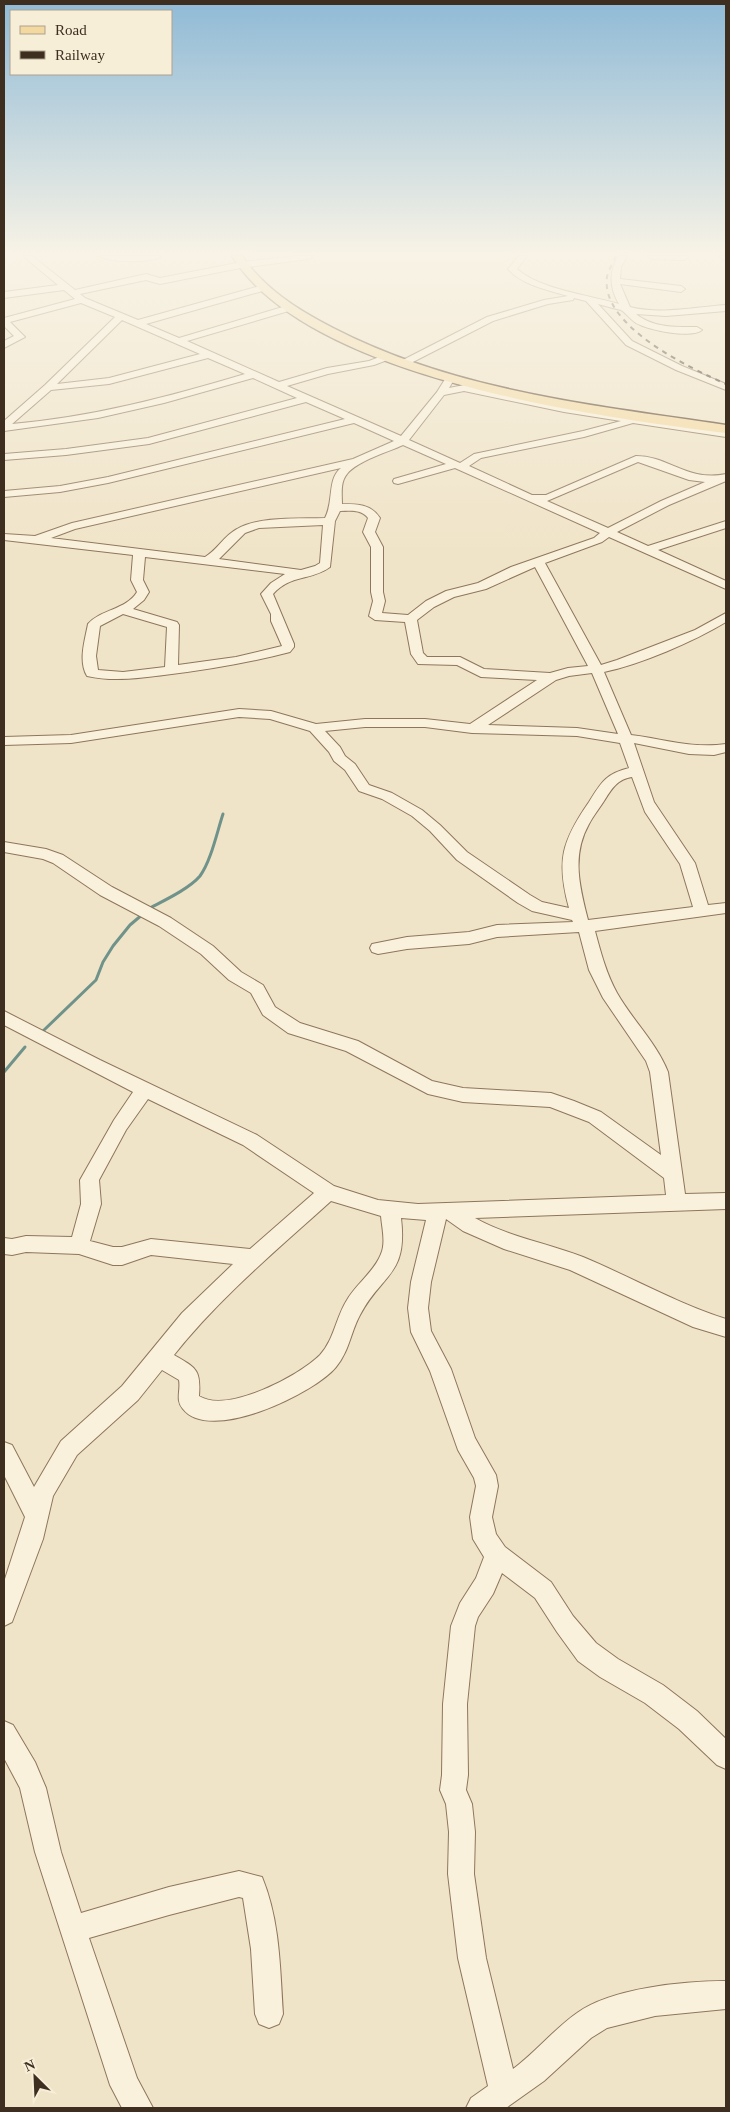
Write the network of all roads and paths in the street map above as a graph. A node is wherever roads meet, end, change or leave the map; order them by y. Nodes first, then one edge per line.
1 (81, 355) edge
2 (208, 355) joint
3 (381, 355) edge
4 (420, 355) edge
5 (652, 355) edge
6 (387, 357) junction
7 (404, 363) junction
8 (253, 375) junction
9 (450, 378) junction
10 (276, 386) junction
11 (48, 387) junction
12 (726, 388) edge
13 (441, 393) junction
14 (304, 399) junction
15 (353, 420) junction
16 (635, 420) junction
17 (4, 427) edge
18 (726, 429) edge
19 (726, 434) edge
20 (403, 442) junction
21 (4, 457) edge
22 (358, 461) junction
23 (457, 466) junction
24 (724, 478) edge
25 (398, 481) dead end
26 (4, 494) edge
27 (531, 498) junction
28 (336, 508) junction
29 (329, 521) junction
30 (726, 524) edge
31 (608, 533) junction
32 (4, 537) edge
33 (36, 540) junction
34 (226, 547) junction
35 (647, 550) junction
36 (139, 553) junction
37 (206, 561) junction
38 (538, 562) junction
39 (234, 565) junction
40 (306, 573) junction
41 (726, 585) edge
42 (122, 609) junction
43 (726, 617) edge
44 (411, 618) junction
45 (596, 669) junction
46 (171, 670) junction
47 (552, 677) junction
48 (315, 728) junction
49 (472, 729) junction
50 (626, 739) junction
51 (4, 741) edge
52 (726, 748) edge
53 (636, 772) junction
54 (4, 847) edge
55 (726, 908) edge
56 (702, 910) junction
57 (583, 924) junction
58 (378, 948) dead end
59 (4, 1017) edge
60 (145, 1089) junction
61 (673, 1174) junction
62 (328, 1192) junction
63 (726, 1201) edge
64 (676, 1202) junction
65 (390, 1210) junction
66 (444, 1211) junction
67 (4, 1246) edge
68 (79, 1246) junction
69 (254, 1258) junction
70 (726, 1328) edge
71 (159, 1356) junction
72 (4, 1453) edge
73 (36, 1514) junction
74 (497, 1555) junction
75 (4, 1614) edge
76 (4, 1734) edge
77 (726, 1756) edge
78 (72, 1929) junction
79 (726, 1995) edge
80 (269, 2014) dead end
81 (492, 2100) edge
82 (138, 2108) edge

1 - 11 street
2 - 8 street
2 - 11 street
3 - 6 main road
4 - 7 street
5 - 12 street
6 - 7 main road
6 - 10 street
7 - 9 main road
8 - 10 street
8 - 17 street
9 - 13 street
9 - 18 main road
10 - 14 street
11 - 17 street
13 - 16 street
13 - 20 street
14 - 15 street
14 - 21 street
15 - 20 street
15 - 26 street
16 - 19 street
16 - 23 street
20 - 22 street
20 - 23 street
22 - 28 street
22 - 33 street
23 - 25 street
23 - 27 street
24 - 27 street
24 - 31 street
27 - 31 street
28 - 29 street
28 - 44 street
29 - 34 street
29 - 40 street
30 - 35 street
31 - 35 street
31 - 38 street
32 - 33 street
33 - 36 street
34 - 37 street
34 - 39 street
35 - 41 street
36 - 37 street
36 - 42 street
37 - 39 street
38 - 44 street
38 - 45 street
39 - 40 street
40 - 46 street
42 - 46 street
42 - 46 street
43 - 45 street
44 - 47 street
45 - 47 street
45 - 50 street
47 - 49 street
48 - 49 street
48 - 51 street
48 - 57 street
49 - 50 street
50 - 52 street
50 - 53 street
53 - 56 street
53 - 57 street
54 - 61 street
55 - 56 street
56 - 57 street
57 - 58 street
57 - 61 street
59 - 60 street
60 - 62 street
60 - 68 street
61 - 64 street
62 - 65 street
62 - 69 street
63 - 64 street
64 - 66 street
65 - 66 street
65 - 71 street
66 - 70 street
66 - 74 street
67 - 68 street
68 - 69 street
69 - 71 street
71 - 73 street
72 - 73 street
73 - 75 street
74 - 77 street
74 - 81 street
76 - 78 street
78 - 80 street
78 - 82 street
79 - 81 street

